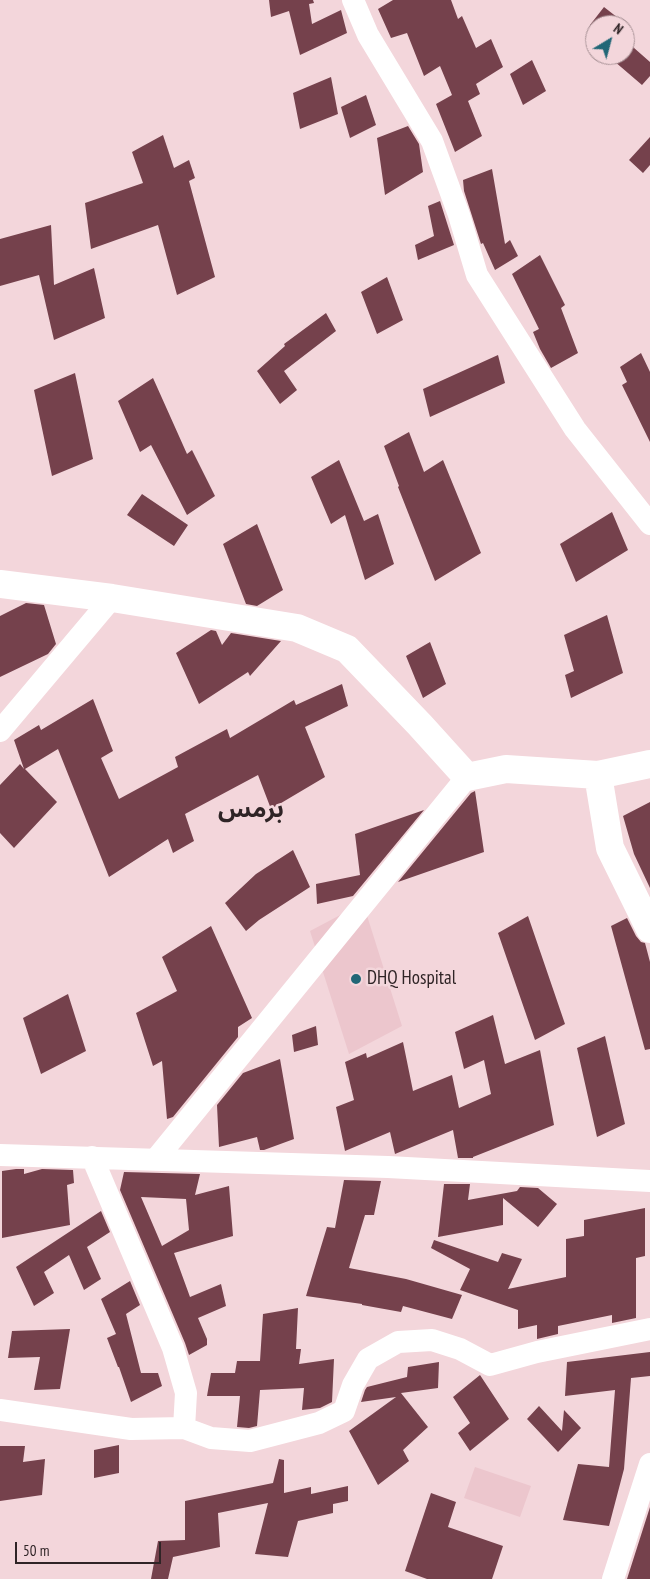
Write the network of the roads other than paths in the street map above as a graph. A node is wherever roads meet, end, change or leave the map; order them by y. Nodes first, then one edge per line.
1 (354, 0) edge
2 (650, 524) edge
3 (0, 584) edge
4 (112, 598) junction
5 (0, 731) edge
6 (650, 764) edge
7 (598, 775) junction
8 (467, 776) junction
9 (650, 929) edge
10 (0, 1155) edge
11 (92, 1157) junction
12 (156, 1159) junction
13 (650, 1181) edge
14 (650, 1329) edge
15 (0, 1410) edge
16 (184, 1428) junction
17 (650, 1464) edge
18 (613, 1579) edge

1 - 2 street
3 - 4 street
4 - 5 street
4 - 8 street
6 - 7 street
7 - 8 street
7 - 9 street
8 - 12 street
10 - 11 street
11 - 12 street
11 - 16 street
12 - 13 street
14 - 16 street
15 - 16 street
17 - 18 street

